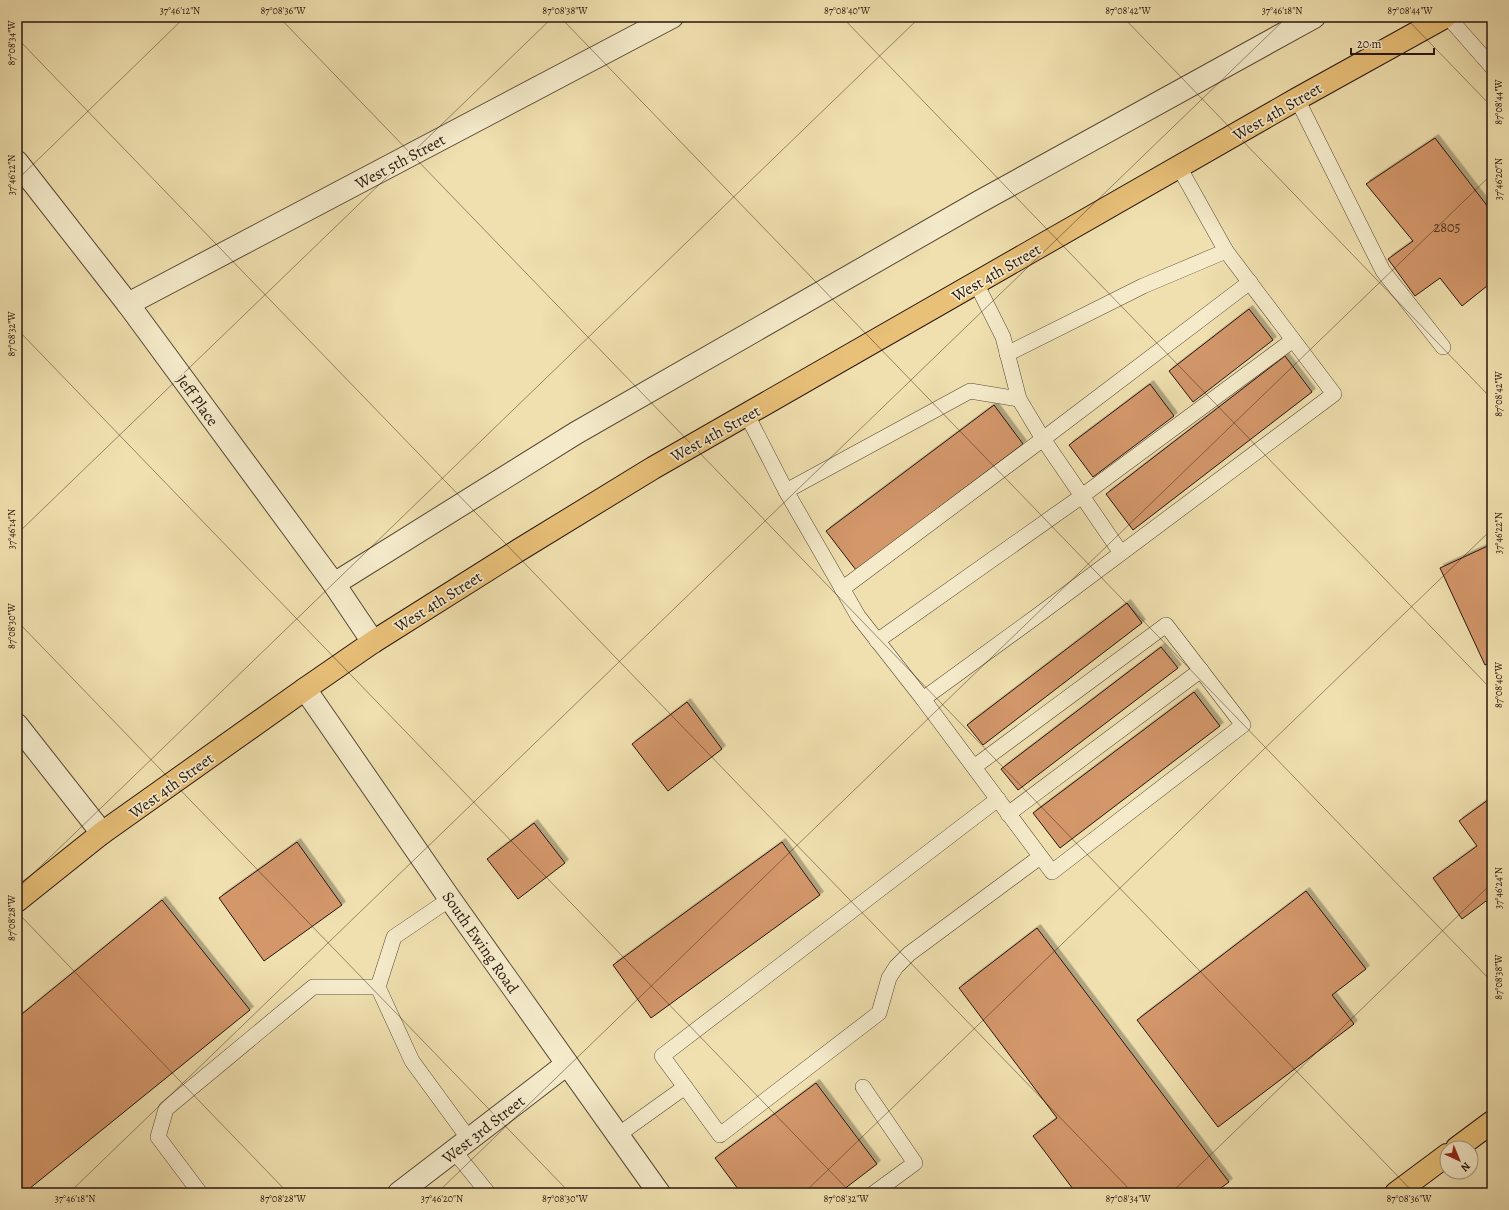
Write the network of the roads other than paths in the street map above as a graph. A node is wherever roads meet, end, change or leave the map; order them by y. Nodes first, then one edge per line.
1 (672, 17) edge
2 (1314, 17) edge
3 (1445, 17) edge
4 (1448, 17) edge
5 (1492, 67) edge
6 (1298, 99) junction
7 (17, 162) edge
8 (1179, 167) junction
9 (1226, 251) junction
10 (1250, 282) junction
11 (976, 283) junction
12 (128, 304) junction
13 (1293, 340) junction
14 (1443, 347) dead end
15 (1007, 354) junction
16 (1018, 399) junction
17 (747, 415) junction
18 (1043, 439) junction
19 (786, 491) junction
20 (1082, 496) junction
21 (1121, 553) junction
22 (334, 584) junction
23 (842, 589) junction
24 (877, 641) junction
25 (373, 642) junction
26 (1201, 670) junction
27 (305, 689) junction
28 (923, 698) junction
29 (17, 725) edge
30 (974, 767) junction
31 (998, 799) junction
32 (1008, 814) junction
33 (102, 833) junction
34 (1040, 857) junction
35 (450, 899) junction
36 (17, 901) edge
37 (378, 986) junction
38 (567, 1064) junction
39 (685, 1087) junction
40 (863, 1087) dead end
41 (1492, 1122) edge
42 (618, 1135) junction
43 (1468, 1140) edge
44 (461, 1145) junction
45 (1439, 1161) edge
46 (200, 1193) edge
47 (398, 1193) edge
48 (488, 1193) edge
49 (659, 1193) edge
50 (874, 1193) edge
51 (1396, 1193) edge

1 - 12 street, West 5th Street
2 - 22 street
3 - 6 main road, West 4th Street
4 - 5 lane
6 - 8 main road, West 4th Street
6 - 14 lane
7 - 12 street, Jeff Place
8 - 9 lane
8 - 11 main road, West 4th Street
9 - 10 lane
9 - 15 lane
10 - 13 lane
10 - 18 lane
11 - 15 lane
11 - 17 main road, West 4th Street
12 - 22 street, Jeff Place
13 - 20 lane
13 - 21 lane
15 - 16 lane
16 - 18 lane
16 - 19 lane
17 - 19 lane
17 - 25 main road, West 4th Street
18 - 20 lane
18 - 23 lane
19 - 23 lane
20 - 21 lane
20 - 24 lane
21 - 28 lane
22 - 25 street, Jeff Place
23 - 24 lane
24 - 28 lane
25 - 27 main road, West 4th Street
26 - 30 lane
26 - 32 lane
26 - 34 lane
27 - 33 main road, West 4th Street
27 - 35 street, South Ewing Road
28 - 30 lane
29 - 33 street
30 - 31 lane
31 - 32 lane
31 - 39 lane
32 - 34 lane
33 - 36 main road, West 4th Street
34 - 39 lane
35 - 37 lane
35 - 38 street, South Ewing Road
37 - 44 lane
37 - 46 lane
38 - 42 street, South Ewing Road
38 - 44 street, West 3rd Street
39 - 42 lane
40 - 50 lane
41 - 43 main road
42 - 49 street, South Ewing Road
44 - 47 street, West 3rd Street
44 - 48 lane
45 - 51 main road

